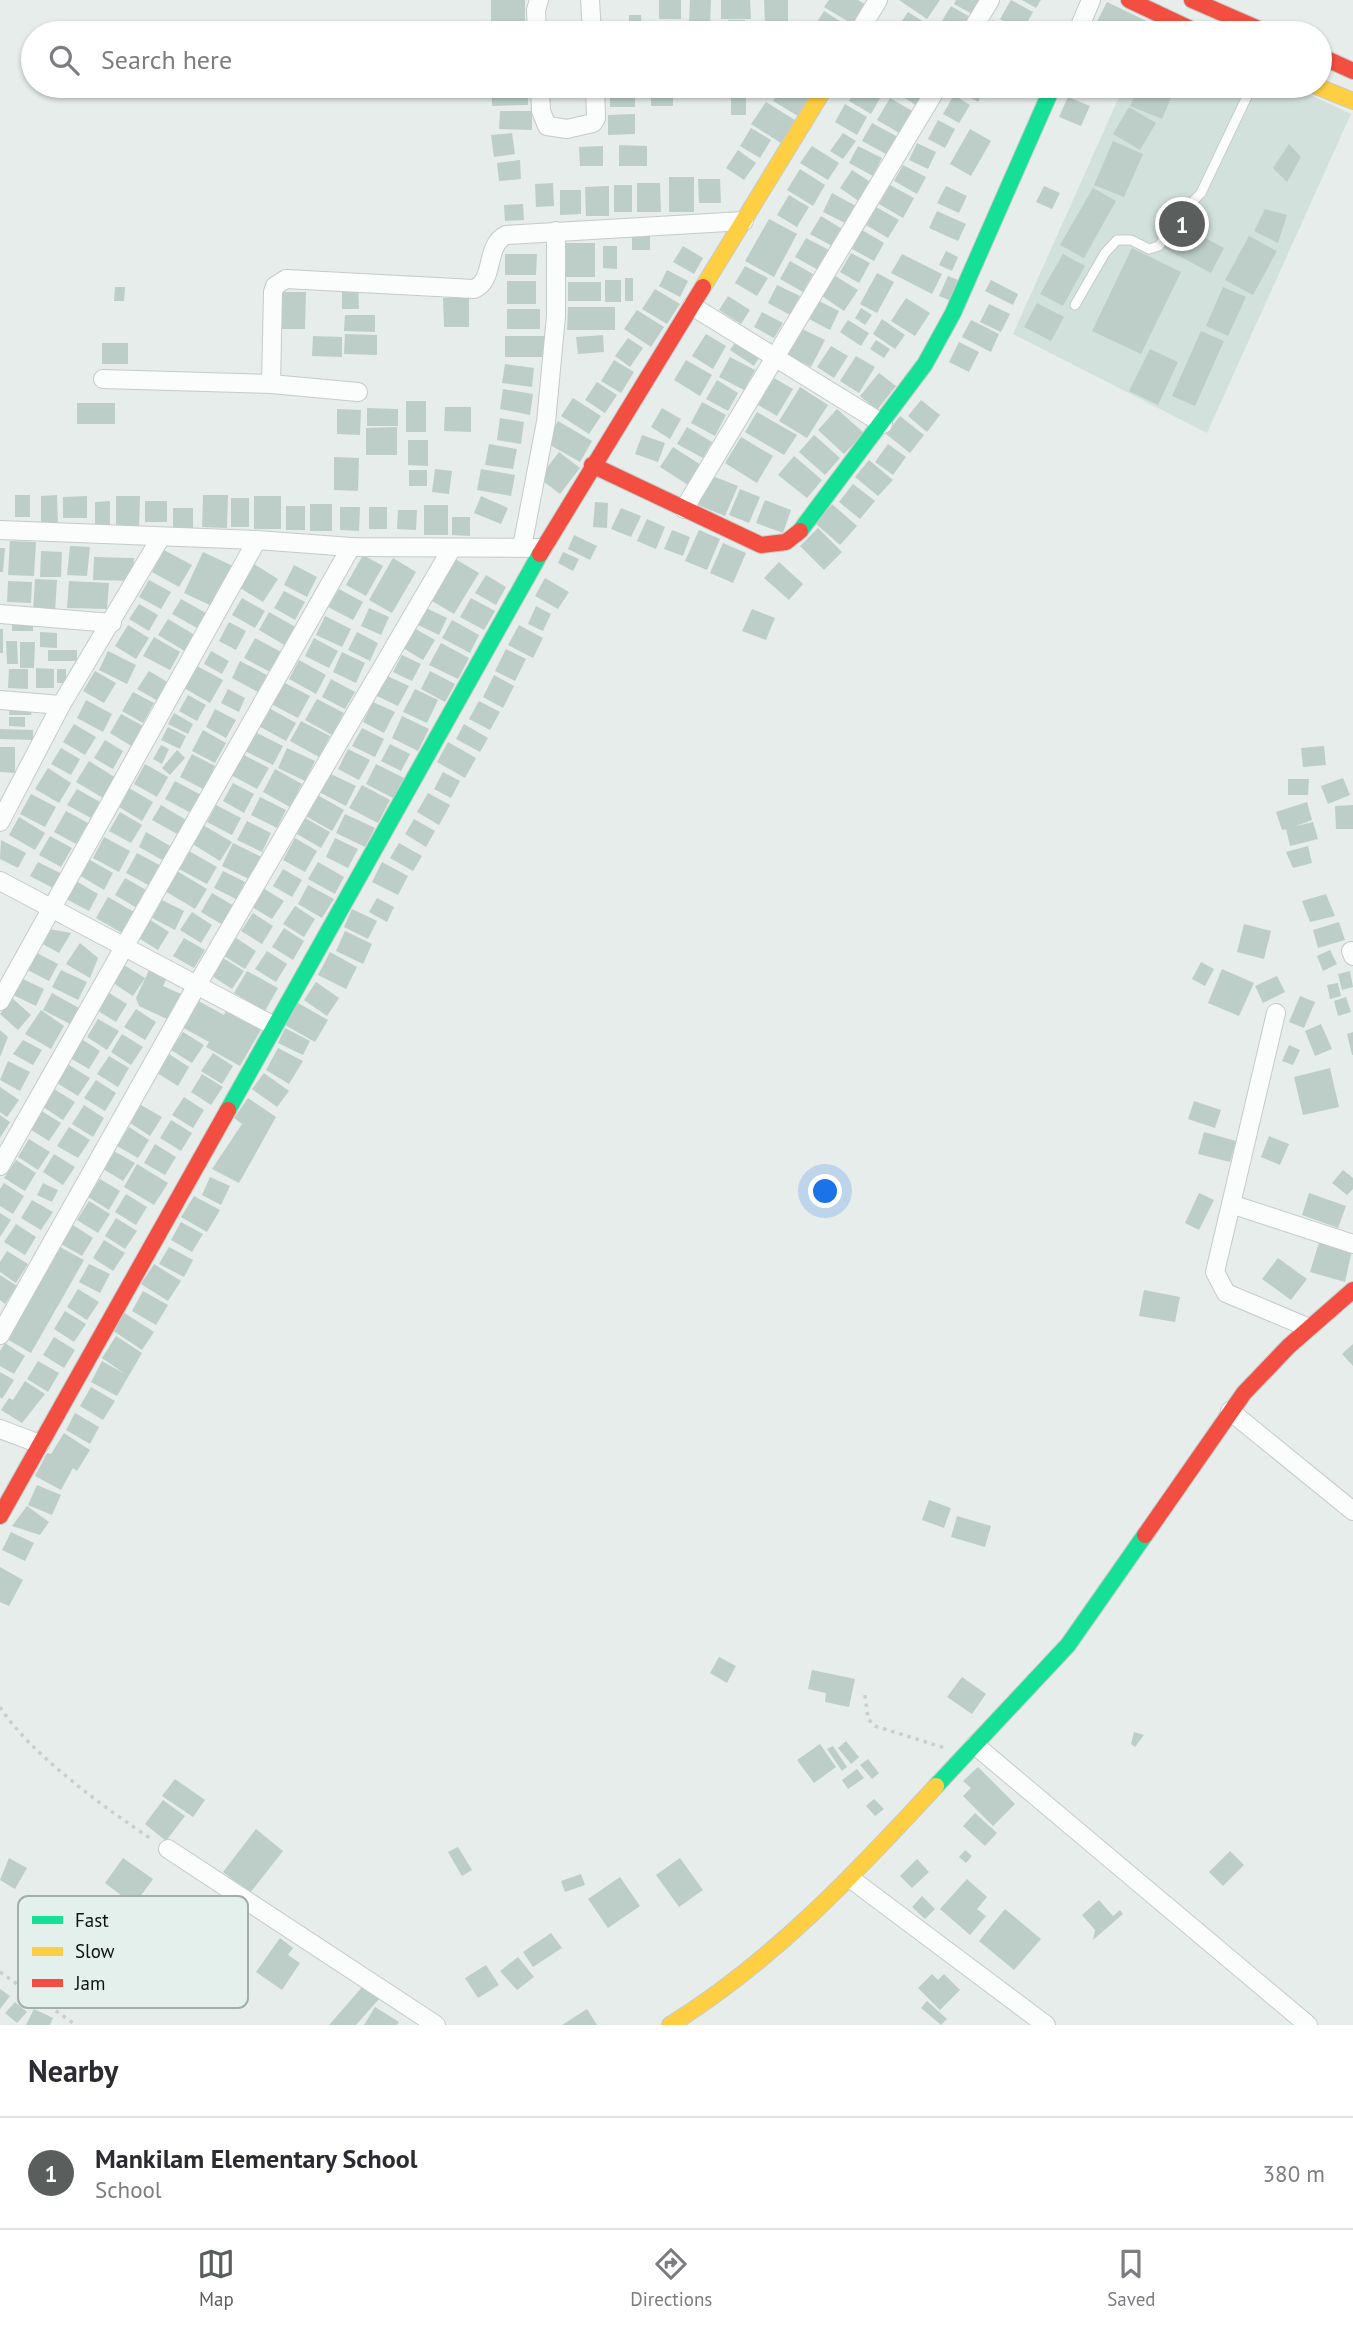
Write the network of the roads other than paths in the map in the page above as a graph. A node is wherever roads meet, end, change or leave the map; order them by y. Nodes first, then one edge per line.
1 (539, 0) edge
2 (590, 0) edge
3 (878, 0) edge
4 (990, 0) edge
5 (1091, 0) edge
6 (1129, 0) edge
7 (1193, 0) edge
8 (536, 21) edge
9 (591, 21) edge
10 (865, 21) edge
11 (977, 21) edge
12 (1082, 21) edge
13 (1174, 21) edge
14 (1241, 21) edge
15 (1332, 61) edge
16 (1353, 71) edge
17 (1332, 93) edge
18 (540, 98) edge
19 (595, 98) edge
20 (819, 98) edge
21 (931, 98) edge
22 (1049, 98) edge
23 (1246, 98) edge
24 (1353, 102) edge
25 (744, 221) junction
26 (556, 231) junction
27 (1075, 305) dead end
28 (692, 306) junction
29 (775, 355) junction
30 (103, 379) dead end
31 (271, 384) junction
32 (358, 392) dead end
33 (883, 424) junction
34 (592, 465) junction
35 (684, 509) junction
36 (0, 530) edge
37 (161, 537) junction
38 (257, 540) junction
39 (351, 547) junction
40 (522, 547) junction
41 (452, 548) junction
42 (543, 548) junction
43 (0, 614) edge
44 (112, 623) junction
45 (0, 700) edge
46 (61, 705) junction
47 (9, 784) edge
48 (0, 821) edge
49 (0, 881) edge
50 (54, 908) junction
51 (122, 948) junction
52 (197, 985) junction
53 (0, 1002) edge
54 (1276, 1013) dead end
55 (274, 1026) junction
56 (0, 1166) edge
57 (1231, 1204) junction
58 (1353, 1244) edge
59 (1353, 1290) edge
60 (1307, 1327) junction
61 (0, 1335) edge
62 (1230, 1411) junction
63 (0, 1429) edge
64 (40, 1444) junction
65 (1353, 1511) edge
66 (0, 1516) edge
67 (969, 1751) junction
68 (168, 1849) road end
69 (851, 1879) junction
70 (240, 1896) edge
71 (248, 1902) edge
72 (436, 2025) edge
73 (670, 2025) edge
74 (1046, 2025) edge
75 (1308, 2025) edge

1 - 8 street
2 - 9 street
3 - 10 street
4 - 11 street
5 - 12 street
6 - 13 main road
7 - 14 main road
15 - 16 main road
17 - 24 main road
18 - 19 street
20 - 25 main road
21 - 29 street
22 - 33 main road
23 - 27 lane
25 - 26 street
25 - 28 main road
26 - 31 street
26 - 40 street
28 - 29 street
28 - 34 main road
29 - 33 street
29 - 35 street
30 - 31 street
31 - 32 street
33 - 35 main road
34 - 35 main road
34 - 42 main road
36 - 37 street
37 - 38 street
37 - 44 street
38 - 39 street
38 - 50 street
39 - 41 street
39 - 51 street
40 - 41 street
40 - 42 street
41 - 52 street
42 - 55 main road
43 - 44 street
44 - 46 street
45 - 46 street
46 - 47 street
47 - 48 street
49 - 50 street
50 - 51 street
50 - 53 street
51 - 52 street
51 - 56 street
52 - 55 street
52 - 61 street
54 - 57 street
55 - 64 main road
57 - 58 street
57 - 60 street
59 - 60 main road
60 - 62 main road
62 - 65 street
62 - 67 main road
63 - 64 street
64 - 66 main road
67 - 69 main road
67 - 75 street
68 - 70 street
69 - 73 main road
69 - 74 street
71 - 72 street

